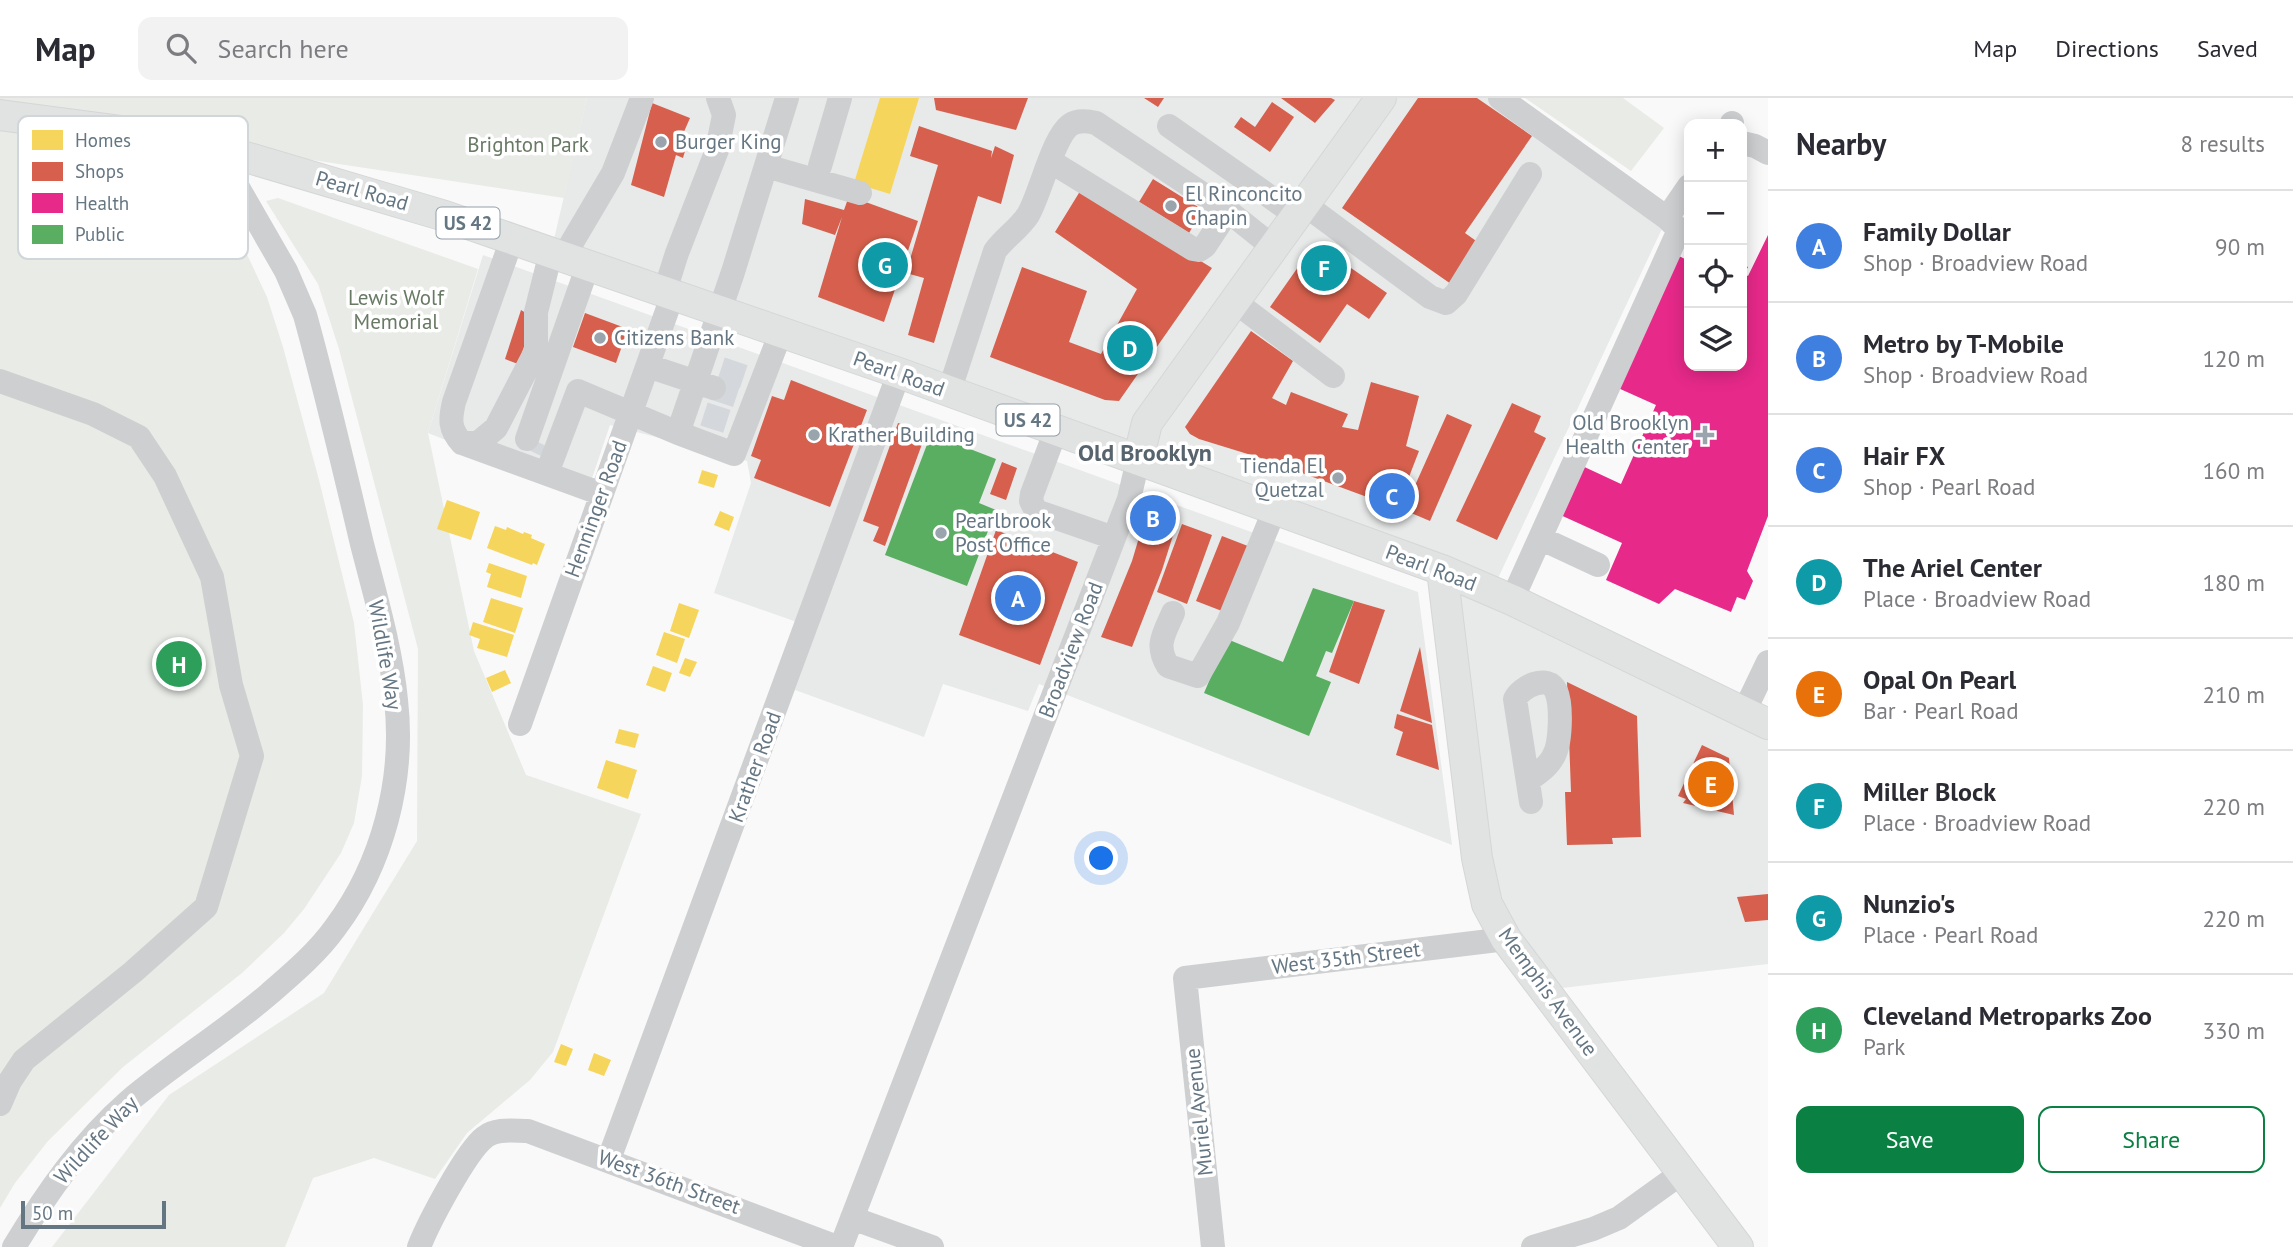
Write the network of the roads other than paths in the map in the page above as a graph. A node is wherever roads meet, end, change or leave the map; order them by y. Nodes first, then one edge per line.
1 (642, 98) edge
2 (727, 98) edge
3 (787, 98) edge
4 (840, 98) edge
5 (1381, 98) edge
6 (1500, 98) edge
7 (0, 116) edge
8 (18, 118) edge
9 (1169, 126) dead end
10 (1747, 145) edge
11 (1768, 153) edge
12 (248, 158) edge
13 (1050, 161) junction
14 (766, 166) junction
15 (820, 166) dead end
16 (1530, 174) dead end
17 (860, 193) dead end
18 (1684, 193) edge
19 (248, 205) edge
20 (1300, 210) junction
21 (1228, 211) junction
22 (1667, 218) junction
23 (512, 239) junction
24 (1273, 247) junction
25 (567, 258) junction
26 (669, 292) junction
27 (1234, 301) junction
28 (720, 311) junction
29 (781, 332) junction
30 (648, 366) junction
31 (899, 373) junction
32 (708, 376) junction
33 (1333, 376) dead end
34 (547, 378) junction
35 (0, 381) edge
36 (578, 391) junction
37 (949, 392) junction
38 (630, 414) junction
39 (1056, 430) junction
40 (678, 433) junction
41 (462, 443) junction
42 (532, 450) junction
43 (1138, 460) junction
44 (602, 494) junction
45 (1274, 510) junction
46 (1114, 538) junction
47 (1540, 538) junction
48 (1598, 565) dead end
49 (1442, 570) junction
50 (1511, 600) junction
51 (1173, 613) dead end
52 (1768, 662) edge
53 (1756, 718) edge
54 (520, 724) dead end
55 (1506, 939) junction
56 (1185, 978) joint
57 (0, 1104) edge
58 (609, 1159) junction
59 (1683, 1172) junction
60 (852, 1218) junction
61 (14, 1247) edge
62 (419, 1247) edge
63 (839, 1247) edge
64 (932, 1247) edge
65 (1213, 1247) edge
66 (1533, 1247) edge
67 (1738, 1247) edge

1 - 25 street
2 - 26 street, Henninger Road
3 - 14 street
4 - 15 street
5 - 20 main road, Broadview Road
6 - 22 street
7 - 8 main road, Pearl Road / US 42
9 - 20 street
10 - 11 street
12 - 23 main road, Pearl Road / US 42
13 - 21 street
13 - 21 street
13 - 37 street
14 - 17 street
14 - 28 street
16 - 20 street
18 - 22 street
19 - 61 street, Wildlife Way
20 - 24 main road, Broadview Road
21 - 24 street
22 - 47 street
23 - 25 main road, Pearl Road / US 42
23 - 41 street
24 - 27 main road, Broadview Road
25 - 26 main road, Pearl Road / US 42
25 - 34 street
25 - 41 street
26 - 28 main road, Pearl Road / US 42
26 - 30 street, Henninger Road
27 - 33 street
27 - 43 main road, Broadview Road
28 - 29 main road, Pearl Road / US 42
28 - 32 street
29 - 31 main road, Pearl Road / US 42
29 - 40 street
30 - 32 street
30 - 38 street, Henninger Road
31 - 37 main road, Pearl Road / US 42
31 - 58 street, Krather Road
32 - 40 street
34 - 36 street
34 - 42 street
35 - 57 street
36 - 38 street
36 - 42 street
37 - 39 main road, Pearl Road / US 42
38 - 40 street
38 - 44 street, Henninger Road
39 - 43 main road, Pearl Road / US 42
39 - 46 street
41 - 42 street
42 - 44 street
43 - 45 main road, Pearl Road / US 42
43 - 46 street, Broadview Road
44 - 54 street, Henninger Road
45 - 49 main road, Pearl Road / US 42
45 - 51 street
46 - 60 street, Broadview Road
47 - 48 street
47 - 50 street
49 - 50 main road, Pearl Road / US 42
49 - 55 main road, Memphis Avenue
50 - 53 main road, Pearl Road / US 42
52 - 53 street
55 - 56 street, West 35th Street
55 - 59 main road, Memphis Avenue
56 - 65 street, Muriel Avenue
58 - 62 street, West 36th Street
58 - 63 street, West 36th Street
59 - 66 street
59 - 67 main road, Memphis Avenue
60 - 63 street, Broadview Road
60 - 64 street

